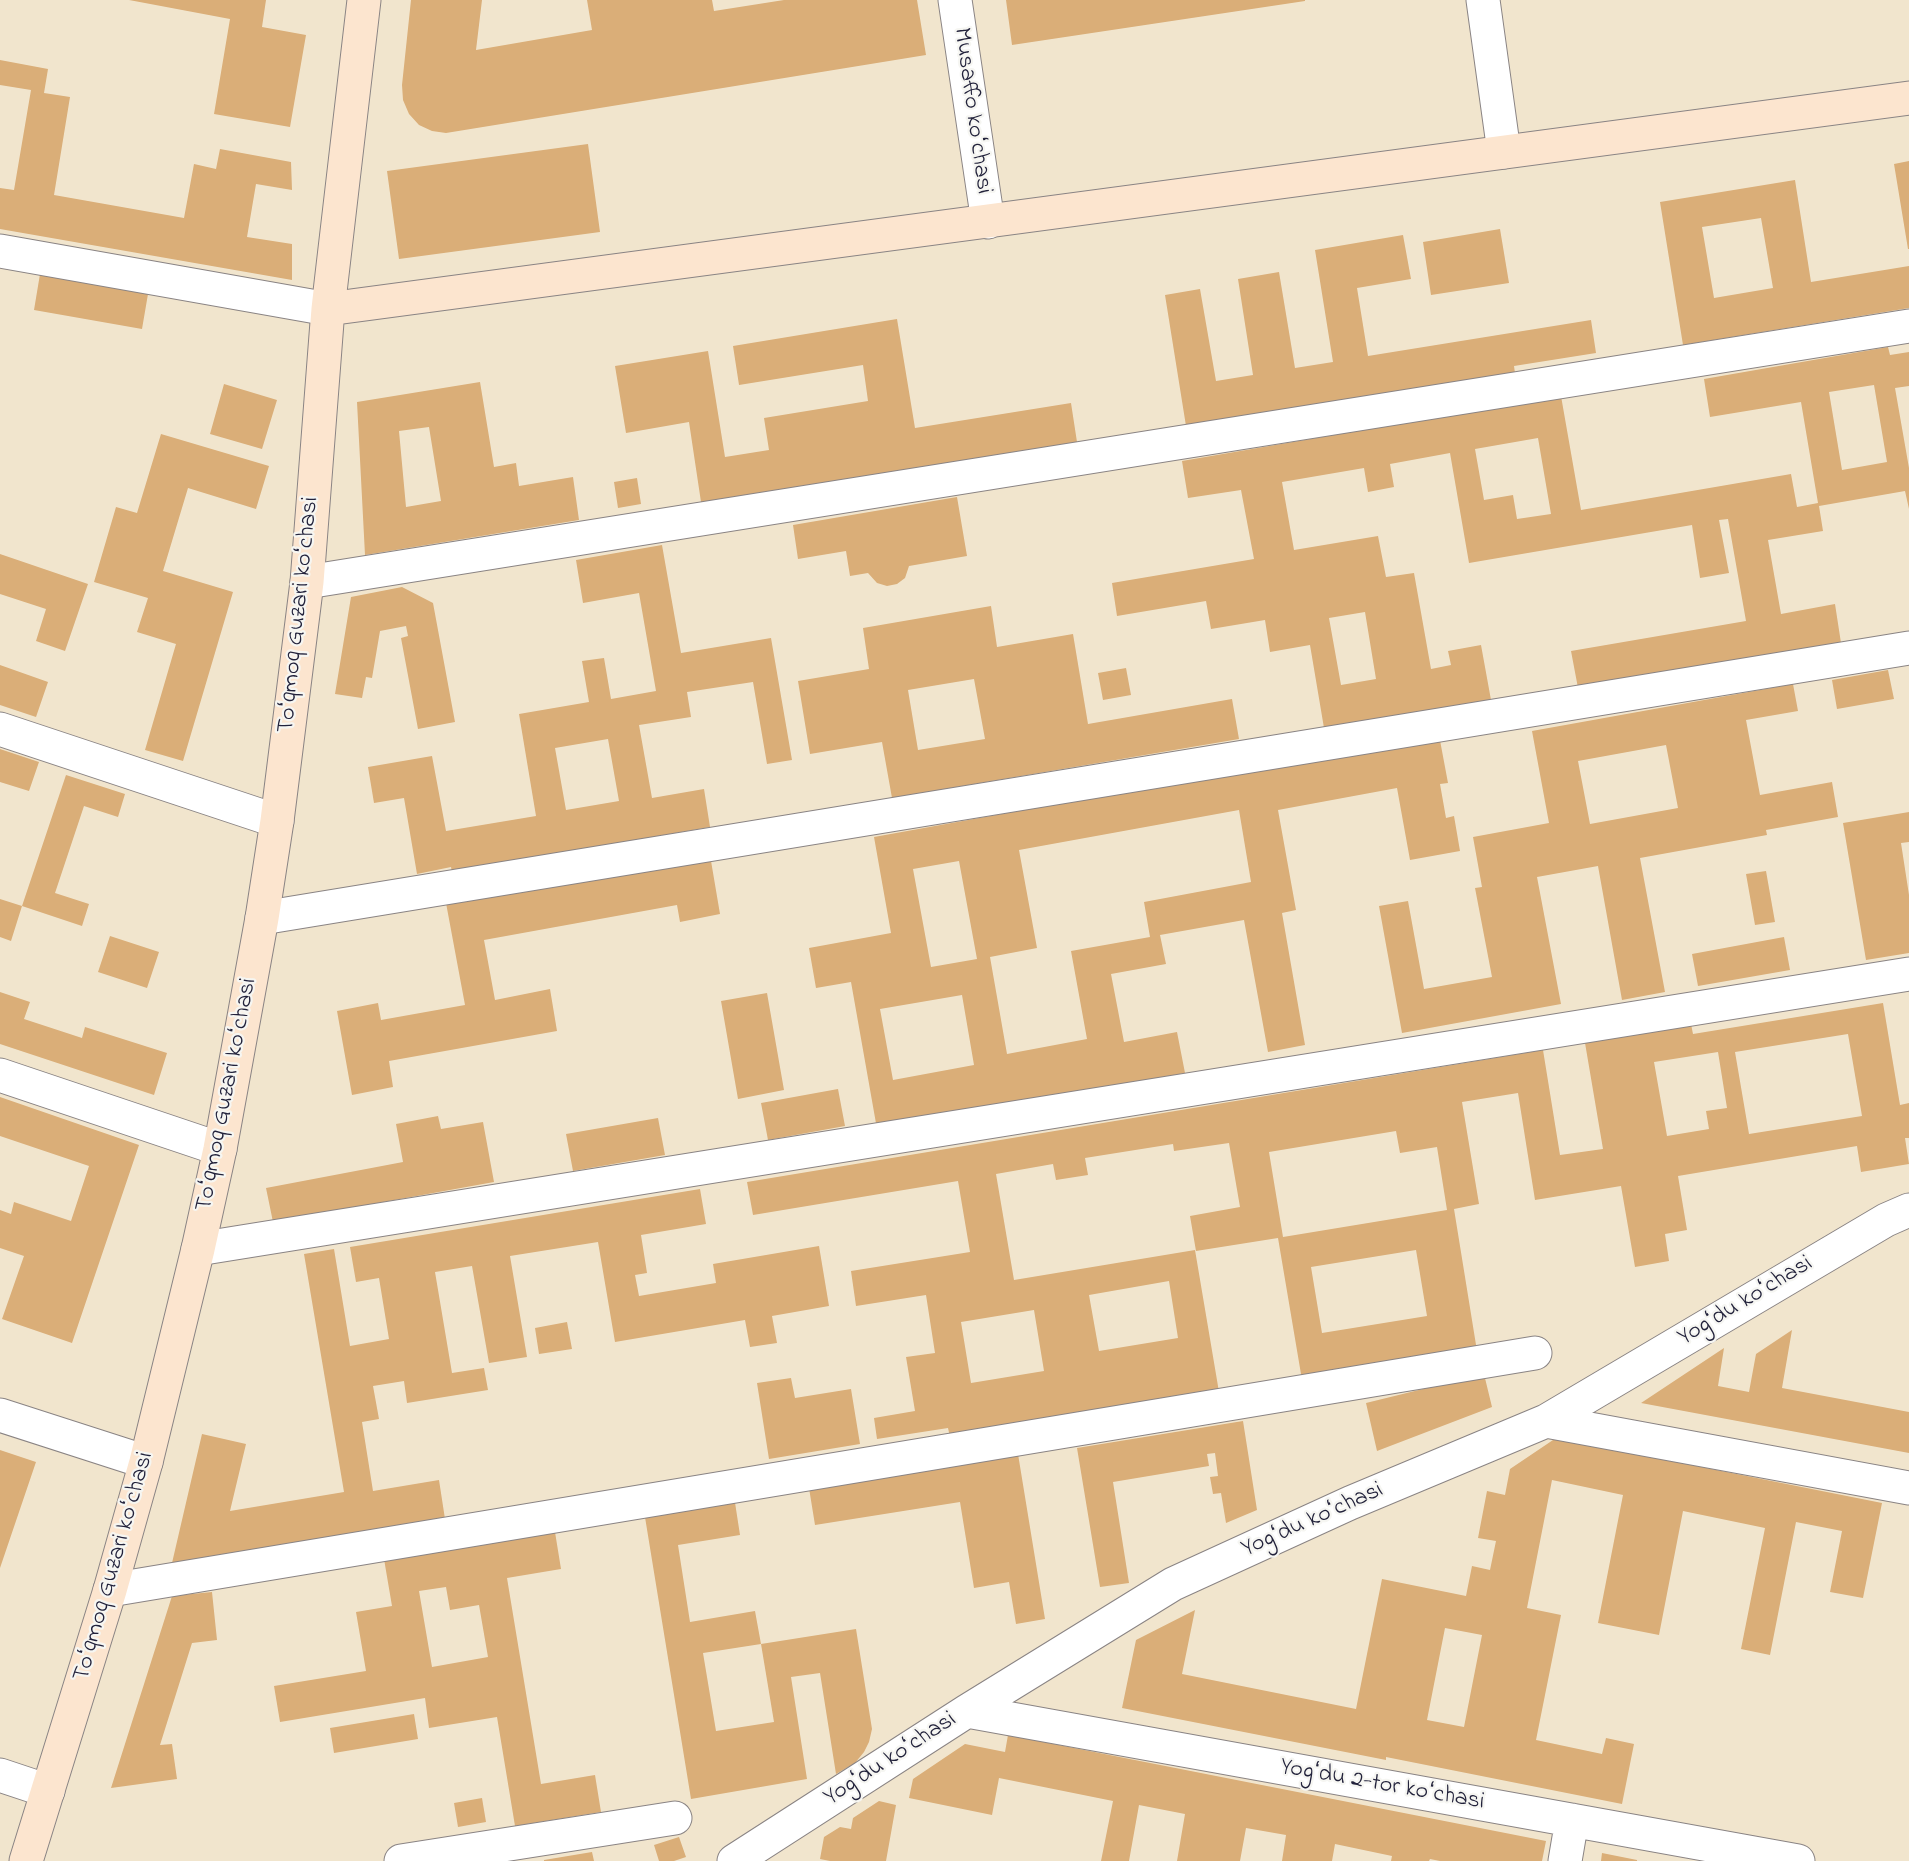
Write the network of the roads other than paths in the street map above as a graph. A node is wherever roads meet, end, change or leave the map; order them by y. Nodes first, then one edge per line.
1 (364, 0) edge
2 (955, 0) edge
3 (1483, 0) edge
4 (1909, 98) edge
5 (1504, 152) junction
6 (988, 222) junction
7 (0, 251) edge
8 (328, 309) junction
9 (1909, 326) edge
10 (307, 582) junction
11 (1909, 648) edge
12 (0, 729) edge
13 (277, 821) junction
14 (262, 918) junction
15 (1909, 974) edge
16 (0, 1076) edge
17 (220, 1149) junction
18 (1909, 1210) edge
19 (198, 1249) junction
20 (1534, 1353) dead end
21 (0, 1415) edge
22 (1546, 1421) junction
23 (146, 1462) junction
24 (1909, 1488) edge
25 (110, 1590) junction
26 (967, 1712) junction
27 (0, 1775) edge
28 (48, 1791) junction
29 (675, 1818) dead end
30 (1572, 1820) junction
31 (26, 1861) edge
32 (401, 1861) edge
33 (734, 1861) edge
34 (1565, 1861) edge
35 (1798, 1861) edge

1 - 8 street, Toʻqmoq Guzari koʻchasi
2 - 6 street, Musaffo koʻchasi
3 - 5 street
4 - 5 street
5 - 6 street
6 - 8 street
7 - 8 street
8 - 10 street, Toʻqmoq Guzari koʻchasi
9 - 10 street
10 - 13 street, Toʻqmoq Guzari koʻchasi
11 - 14 street
12 - 13 street
13 - 14 street, Toʻqmoq Guzari koʻchasi
14 - 17 street, Toʻqmoq Guzari koʻchasi
15 - 19 street
16 - 17 street
17 - 19 street, Toʻqmoq Guzari koʻchasi
18 - 22 street, Yogʻdu koʻchasi
19 - 23 street, Toʻqmoq Guzari koʻchasi
20 - 25 street
21 - 23 street
22 - 24 street
22 - 26 street, Yogʻdu koʻchasi
23 - 25 street, Toʻqmoq Guzari koʻchasi
25 - 28 street, Toʻqmoq Guzari koʻchasi
26 - 30 street, Yogʻdu 2-tor koʻchasi
26 - 33 street, Yogʻdu koʻchasi
27 - 28 street
28 - 31 street, Toʻqmoq Guzari koʻchasi
29 - 32 street
30 - 34 street
30 - 35 street, Yogʻdu 2-tor koʻchasi

